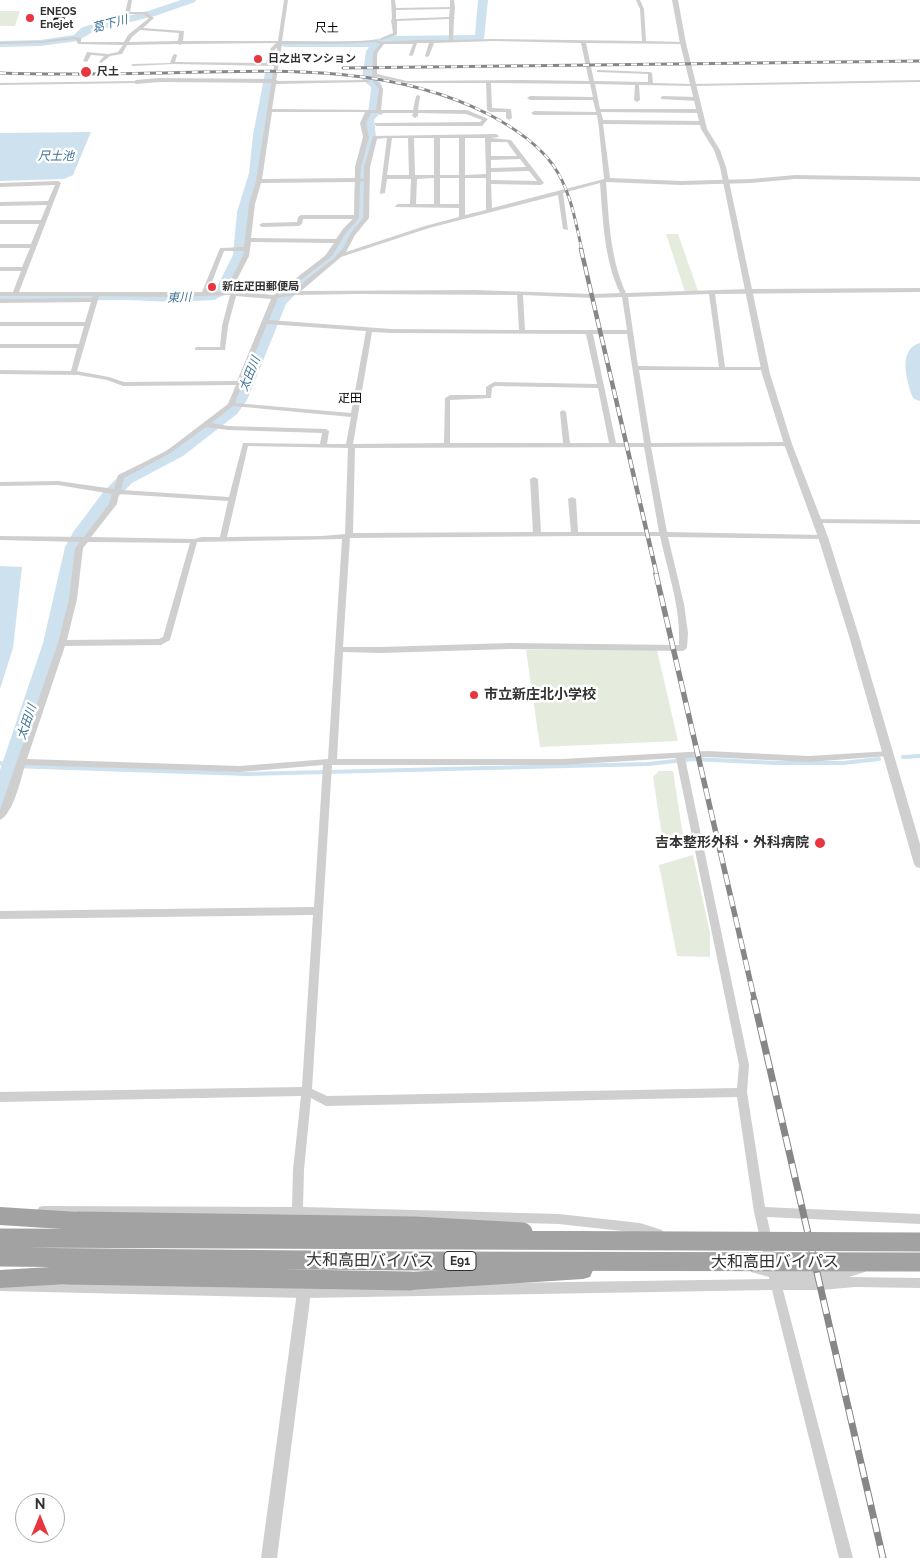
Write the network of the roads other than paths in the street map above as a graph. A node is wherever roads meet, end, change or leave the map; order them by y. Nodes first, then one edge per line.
1 (130, 0) edge
2 (286, 0) edge
3 (393, 0) edge
4 (452, 0) edge
5 (638, 0) edge
6 (675, 0) edge
7 (453, 8) junction
8 (393, 9) junction
9 (453, 18) junction
10 (393, 20) junction
11 (137, 29) junction
12 (376, 41) junction
13 (416, 41) junction
14 (451, 41) junction
15 (0, 42) edge
16 (281, 42) junction
17 (432, 42) junction
18 (583, 42) junction
19 (644, 42) junction
20 (683, 42) junction
21 (382, 43) junction
22 (126, 44) junction
23 (180, 44) junction
24 (108, 54) junction
25 (405, 54) dead end
26 (175, 55) dead end
27 (427, 56) dead end
28 (85, 61) dead end
29 (101, 62) dead end
30 (172, 63) junction
31 (133, 65) dead end
32 (268, 65) junction
33 (277, 65) junction
34 (599, 71) dead end
35 (375, 75) junction
36 (488, 81) junction
37 (920, 81) edge
38 (136, 82) joint
39 (273, 82) junction
40 (368, 82) dead end
41 (591, 83) junction
42 (0, 84) edge
43 (637, 84) junction
44 (651, 84) junction
45 (693, 85) junction
46 (418, 96) dead end
47 (530, 98) dead end
48 (663, 98) dead end
49 (594, 99) junction
50 (696, 99) junction
51 (637, 100) dead end
52 (270, 110) junction
53 (368, 110) junction
54 (378, 110) junction
55 (415, 110) junction
56 (700, 111) junction
57 (599, 112) junction
58 (534, 114) dead end
59 (509, 118) dead end
60 (601, 122) junction
61 (414, 123) junction
62 (702, 123) junction
63 (377, 124) junction
64 (438, 136) junction
65 (462, 136) junction
66 (496, 136) dead end
67 (380, 137) junction
68 (390, 137) junction
69 (411, 137) junction
70 (488, 138) junction
71 (522, 157) junction
72 (488, 158) junction
73 (531, 169) junction
74 (488, 176) junction
75 (384, 177) junction
76 (413, 177) junction
77 (438, 177) junction
78 (463, 177) junction
79 (357, 180) junction
80 (366, 180) junction
81 (920, 180) edge
82 (259, 181) junction
83 (606, 181) junction
84 (726, 182) junction
85 (528, 183) junction
86 (0, 186) edge
87 (382, 193) dead end
88 (560, 193) junction
89 (530, 200) junction
90 (50, 203) junction
91 (0, 204) edge
92 (398, 206) dead end
93 (413, 206) junction
94 (437, 206) junction
95 (462, 206) junction
96 (489, 211) junction
97 (357, 217) junction
98 (462, 218) junction
99 (0, 222) edge
100 (42, 222) junction
101 (262, 225) dead end
102 (566, 229) dead end
103 (248, 240) junction
104 (338, 241) junction
105 (0, 246) edge
106 (33, 246) junction
107 (246, 249) junction
108 (339, 256) junction
109 (0, 269) edge
110 (25, 269) junction
111 (920, 290) edge
112 (749, 291) junction
113 (214, 293) joint
114 (296, 293) junction
115 (712, 293) junction
116 (0, 294) edge
117 (15, 294) junction
118 (204, 294) junction
119 (230, 294) junction
120 (520, 294) junction
121 (625, 295) junction
122 (95, 297) junction
123 (275, 297) junction
124 (0, 301) edge
125 (264, 322) junction
126 (0, 324) edge
127 (87, 324) junction
128 (369, 330) junction
129 (522, 332) junction
130 (589, 332) junction
131 (630, 332) junction
132 (0, 346) edge
133 (80, 346) junction
134 (197, 349) dead end
135 (637, 368) junction
136 (722, 368) junction
137 (764, 368) junction
138 (0, 372) edge
139 (73, 374) junction
140 (240, 383) junction
141 (600, 386) junction
142 (232, 404) junction
143 (563, 412) dead end
144 (355, 415) junction
145 (207, 425) junction
146 (567, 444) junction
147 (613, 444) junction
148 (788, 444) junction
149 (447, 445) junction
150 (648, 445) junction
151 (323, 446) junction
152 (351, 446) junction
153 (534, 479) dead end
154 (0, 484) edge
155 (116, 492) junction
156 (232, 499) junction
157 (572, 499) dead end
158 (817, 521) junction
159 (920, 522) edge
160 (663, 534) junction
161 (537, 535) junction
162 (575, 535) junction
163 (348, 536) junction
164 (823, 537) junction
165 (0, 538) edge
166 (223, 538) junction
167 (85, 539) junction
168 (194, 541) junction
169 (62, 643) junction
170 (338, 649) junction
171 (888, 753) junction
172 (680, 755) junction
173 (23, 762) junction
174 (330, 762) junction
175 (0, 817) edge
176 (920, 864) edge
177 (317, 911) junction
178 (0, 914) edge
179 (307, 1090) junction
180 (742, 1092) junction
181 (0, 1097) edge
182 (297, 1212) junction
183 (760, 1212) junction
184 (0, 1214) edge
185 (920, 1219) edge
186 (920, 1234) edge
187 (0, 1238) edge
188 (877, 1242) junction
189 (920, 1242) edge
190 (0, 1257) edge
191 (700, 1262) junction
192 (920, 1262) edge
193 (0, 1279) edge
194 (775, 1279) junction
195 (920, 1283) edge
196 (0, 1286) edge
197 (304, 1292) junction
198 (269, 1558) edge
199 (846, 1558) edge

1 - 11 street
2 - 16 street
3 - 8 street
4 - 7 street
5 - 19 street
6 - 20 street
7 - 8 street
7 - 9 street
8 - 10 street
9 - 10 street
9 - 14 street
10 - 12 street
11 - 22 street
11 - 23 street
12 - 16 street
12 - 21 street
13 - 17 street
13 - 21 street
13 - 25 street
14 - 17 street
14 - 18 street
15 - 22 street
16 - 23 street
16 - 32 street
16 - 33 street
17 - 27 street
18 - 19 street
18 - 41 street
19 - 20 street
20 - 45 street
21 - 35 street
22 - 23 street
22 - 24 street
24 - 28 street
24 - 29 street
26 - 30 street
30 - 31 street
30 - 32 street
32 - 33 street
33 - 39 street
34 - 44 street
35 - 36 street
35 - 54 street
36 - 41 street
36 - 59 street
37 - 45 street
38 - 39 street
38 - 42 street
39 - 40 street
39 - 52 street
41 - 43 street
41 - 49 street
43 - 44 street
43 - 51 street
44 - 45 street
45 - 50 street
46 - 55 street
47 - 49 street
48 - 50 street
49 - 57 street
50 - 56 street
52 - 53 street
52 - 82 street
53 - 54 street
53 - 79 street
54 - 55 street
54 - 63 street
55 - 61 street
55 - 61 street
56 - 57 street
56 - 62 street
57 - 58 street
57 - 60 street
60 - 62 street
60 - 83 street
61 - 63 street
62 - 84 street
63 - 67 street
64 - 65 street
64 - 69 street
64 - 77 street
65 - 70 street
65 - 78 street
66 - 70 street
67 - 68 street
67 - 80 street
68 - 69 street
68 - 75 street
69 - 76 street
70 - 71 street
70 - 72 street
71 - 72 street
71 - 73 street
72 - 74 street
73 - 74 street
73 - 85 street
74 - 78 street
74 - 85 street
74 - 96 street
75 - 76 street
75 - 87 street
76 - 77 street
76 - 93 street
77 - 78 street
77 - 94 street
78 - 95 street
79 - 80 street
79 - 82 street
79 - 97 street
80 - 108 street
81 - 84 street
82 - 103 street
83 - 84 street
83 - 88 street
83 - 121 street
84 - 112 street
85 - 89 street
86 - 90 street
88 - 89 street
88 - 102 street
89 - 96 street
90 - 91 street
90 - 100 street
92 - 93 street
93 - 94 street
94 - 95 street
95 - 98 street
96 - 98 street
97 - 101 street
97 - 104 street
98 - 108 street
99 - 100 street
100 - 106 street
103 - 104 street
103 - 107 street
104 - 123 street
105 - 106 street
106 - 110 street
107 - 118 street
107 - 119 street
108 - 114 street
109 - 110 street
110 - 117 street
111 - 112 street
112 - 115 street
112 - 137 street
113 - 118 street
113 - 119 street
114 - 120 street
114 - 123 street
115 - 121 street
115 - 136 street
116 - 117 street
117 - 122 street
118 - 122 street
119 - 123 street
119 - 134 street
120 - 121 street
120 - 129 street
121 - 131 street
122 - 124 street
122 - 127 street
123 - 125 street
125 - 128 street
125 - 140 street
126 - 127 street
127 - 133 street
128 - 129 street
128 - 144 street
129 - 130 street
130 - 131 street
130 - 141 street
131 - 135 street
132 - 133 street
133 - 139 street
135 - 136 street
135 - 150 street
136 - 137 street
137 - 148 street
138 - 139 street
139 - 140 street
140 - 142 street
141 - 147 street
141 - 149 street
142 - 144 street
142 - 145 street
143 - 146 street
144 - 152 street
145 - 151 street
145 - 155 street
146 - 147 street
146 - 149 street
147 - 150 street
148 - 150 street
148 - 158 street
149 - 152 street
150 - 160 street
151 - 152 street
151 - 156 street
152 - 163 street
153 - 161 street
154 - 155 street
155 - 156 street
155 - 167 street
156 - 166 street
157 - 162 street
158 - 159 street
158 - 164 street
160 - 162 street
160 - 164 street
160 - 170 street
161 - 162 street
161 - 163 street
163 - 166 street
163 - 170 street
164 - 171 street
165 - 167 street
166 - 168 street
167 - 168 street
167 - 169 street
168 - 169 street
169 - 173 street
170 - 174 street
171 - 172 street
171 - 176 street
172 - 174 street
172 - 180 street
173 - 174 street
173 - 175 street
174 - 177 street
177 - 178 street
177 - 179 street
179 - 180 street
179 - 181 street
179 - 182 street
180 - 183 street
182 - 184 street
182 - 194 street
182 - 197 street
183 - 185 street
183 - 194 street
184 - 188 highway, bridge
186 - 194 street
187 - 188 highway, 大和高田バイパス / E91, bridge
188 - 189 highway, 大和高田バイパス / E91, bridge
190 - 191 highway, 大和高田バイパス / E91, bridge
191 - 192 highway, 大和高田バイパス / E91, bridge
191 - 193 highway, bridge
194 - 195 street
194 - 197 street
194 - 199 street
196 - 197 street
197 - 198 street

